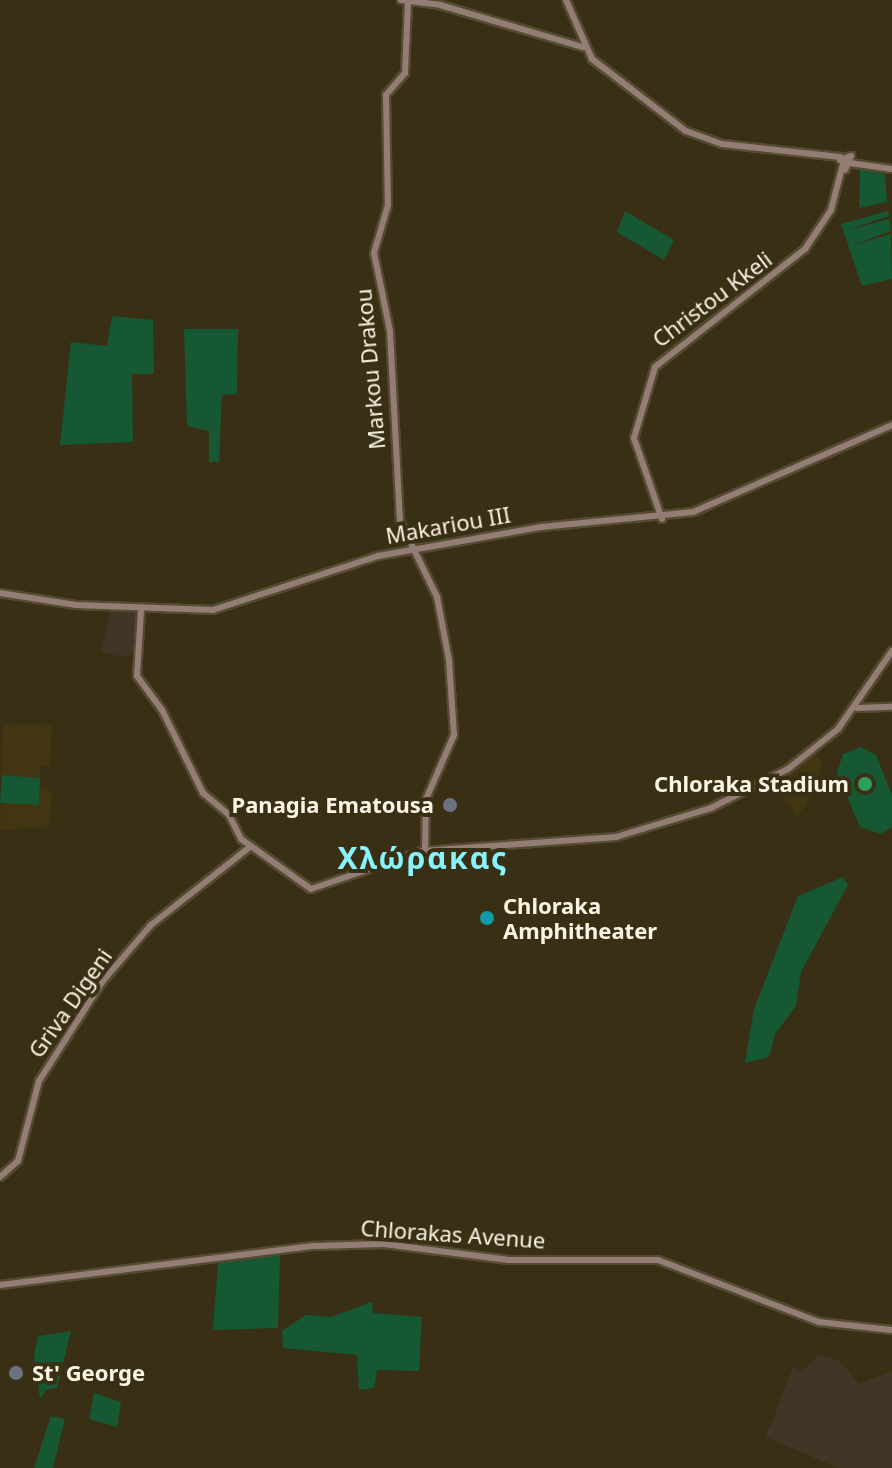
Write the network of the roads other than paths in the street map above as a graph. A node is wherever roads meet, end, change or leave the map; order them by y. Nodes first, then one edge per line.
1 (566, 0) edge
2 (404, 1) edge
3 (583, 47) junction
4 (846, 160) junction
5 (892, 169) edge
6 (892, 425) edge
7 (662, 519) junction
8 (410, 550) junction
9 (0, 593) edge
10 (141, 610) junction
11 (892, 651) edge
12 (863, 699) junction
13 (892, 707) edge
14 (857, 708) junction
15 (879, 711) junction
16 (251, 846) junction
17 (425, 851) junction
18 (0, 1177) edge
19 (0, 1285) edge
20 (892, 1330) edge

1 - 3 main road
2 - 3 main road
2 - 8 main road, Markou Drakou
3 - 4 main road
4 - 5 main road
4 - 7 main road, Christou Kkeli
6 - 7 main road, Makariou III
7 - 8 main road, Makariou III
8 - 10 main road, Makariou III
8 - 17 main road, Markou Drakou
9 - 10 main road, Makariou III
10 - 16 main road
11 - 12 main road
12 - 14 main road
12 - 15 main road
13 - 15 main road
14 - 15 main road
14 - 17 main road
16 - 17 main road
16 - 18 main road, Griva Digeni
19 - 20 main road, Chlorakas Avenue

